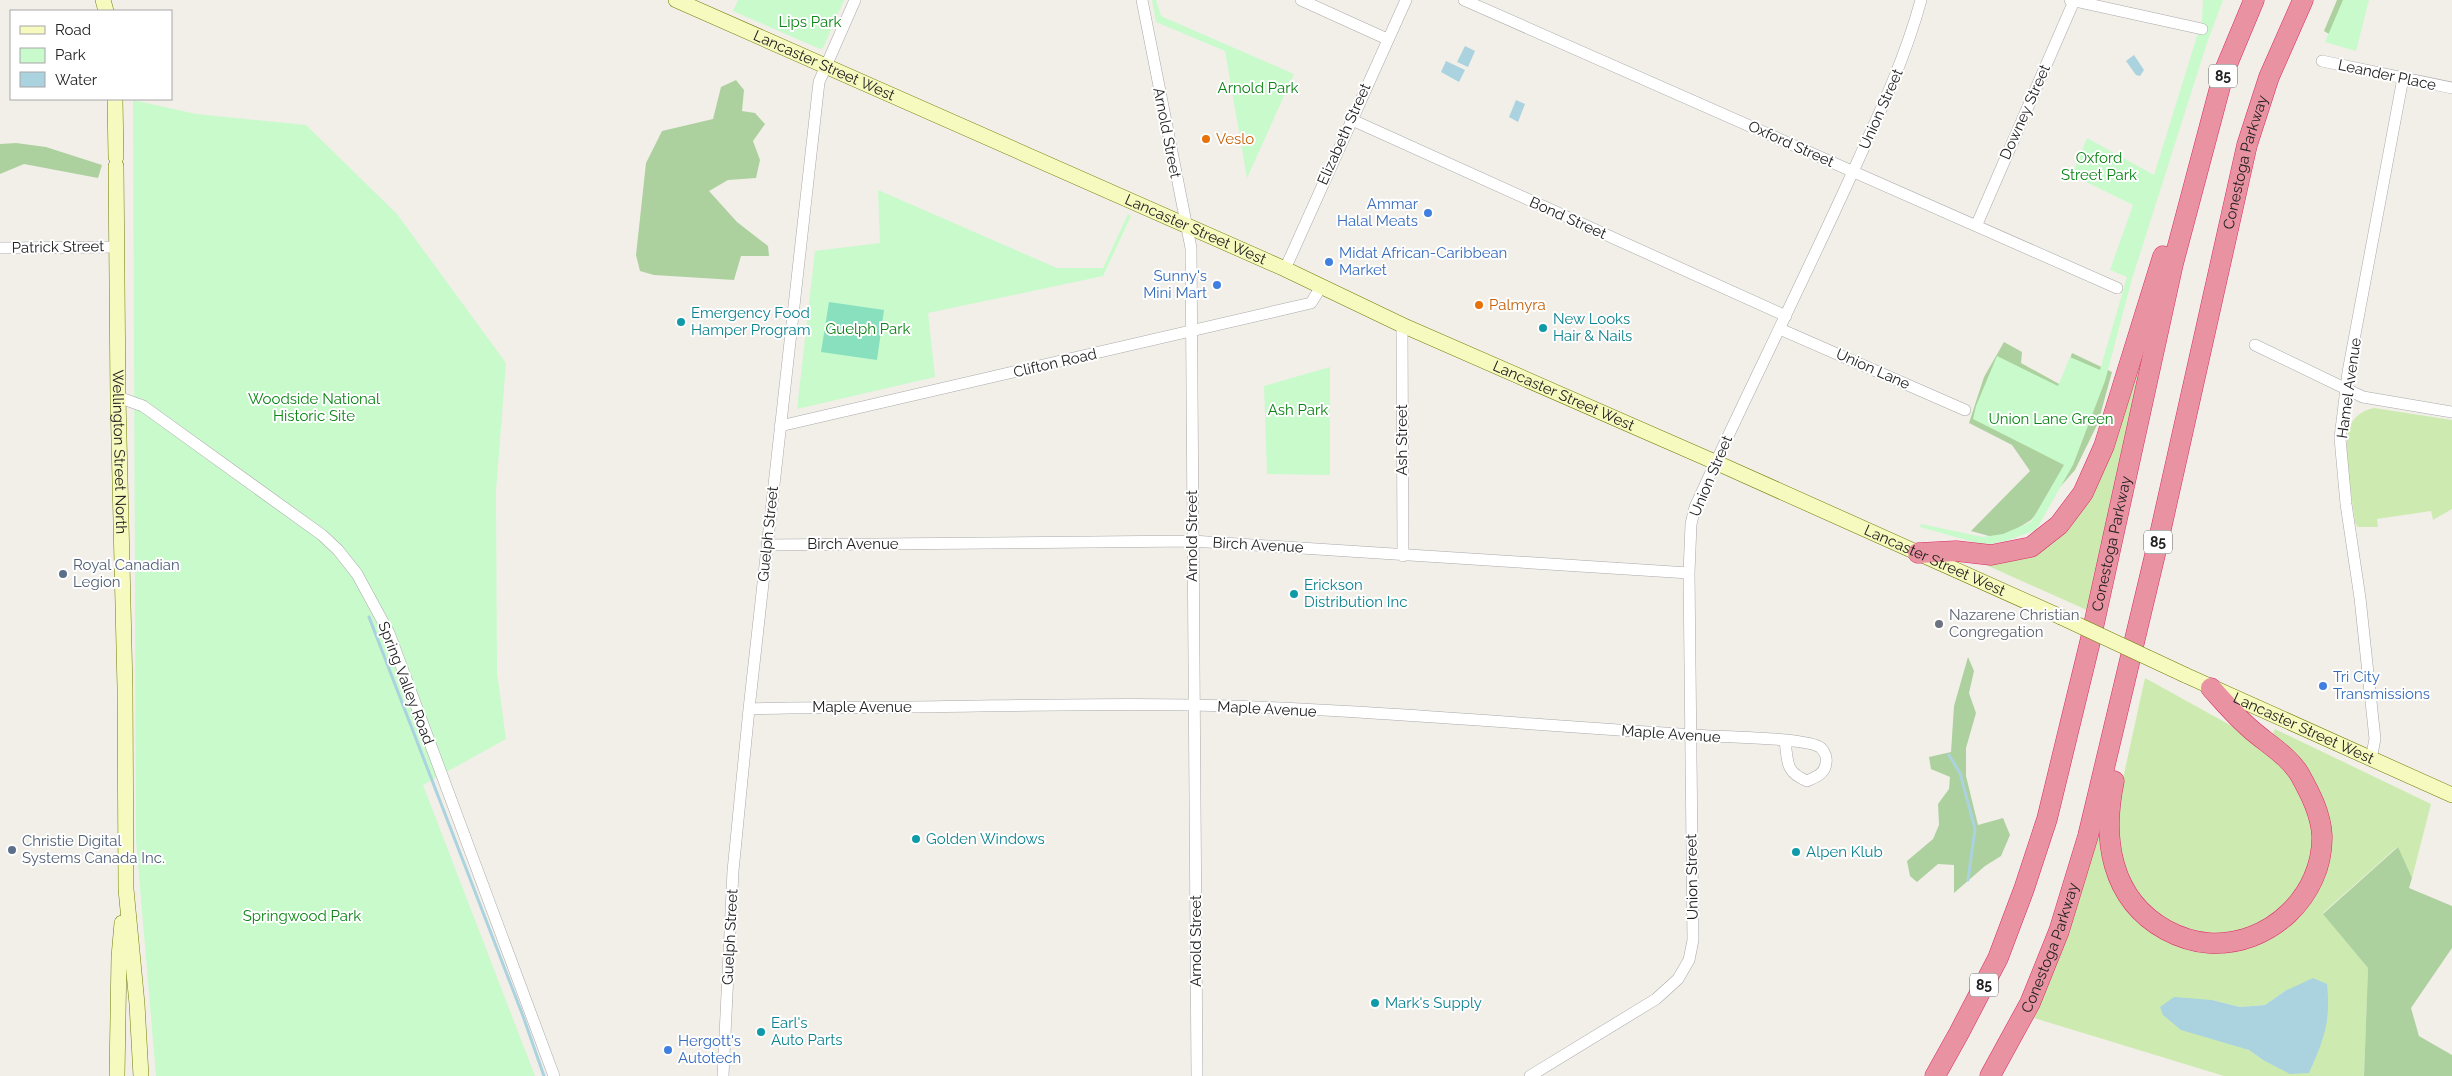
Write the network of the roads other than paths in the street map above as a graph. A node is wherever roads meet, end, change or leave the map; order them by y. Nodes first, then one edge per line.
1 (676, 0) edge
2 (855, 0) edge
3 (1142, 0) edge
4 (1301, 0) edge
5 (1406, 0) edge
6 (1464, 0) edge
7 (1921, 0) edge
8 (2072, 0) edge
9 (2254, 0) edge
10 (2303, 0) edge
11 (2202, 29) dead end
12 (1387, 39) junction
13 (2322, 61) dead end
14 (825, 68) junction
15 (2403, 78) junction
16 (2452, 88) edge
17 (115, 100) edge
18 (1350, 119) junction
19 (2201, 154) junction
20 (1853, 171) junction
21 (1977, 224) junction
22 (1185, 227) junction
23 (117, 247) junction
24 (0, 248) edge
25 (1285, 269) junction
26 (1321, 287) junction
27 (2118, 288) dead end
28 (1786, 316) junction
29 (1402, 325) junction
30 (1780, 329) junction
31 (1192, 331) junction
32 (2255, 345) dead end
33 (2346, 391) junction
34 (118, 396) junction
35 (1965, 410) dead end
36 (2452, 412) edge
37 (780, 426) junction
38 (1715, 462) junction
39 (2159, 538) junction
40 (1192, 541) junction
41 (767, 545) junction
42 (1918, 553) junction
43 (1403, 556) junction
44 (1689, 573) junction
45 (2211, 688) junction
46 (1193, 705) junction
47 (749, 709) junction
48 (1690, 735) junction
49 (1785, 741) dead end
50 (2371, 759) junction
51 (2452, 795) edge
52 (126, 890) junction
53 (117, 1076) edge
54 (141, 1076) edge
55 (554, 1076) edge
56 (723, 1076) edge
57 (1197, 1076) edge
58 (1530, 1076) edge
59 (1934, 1076) edge
60 (1990, 1076) edge

1 - 14 main road, Lancaster Street West
2 - 14 street, Guelph Street
3 - 22 street, Arnold Street
4 - 12 street
5 - 12 street, Elizabeth Street
6 - 20 street, Oxford Street
7 - 20 street, Union Street
8 - 11 street
8 - 21 street, Downey Street
9 - 19 highway, Conestoga Parkway / 85
10 - 39 highway, Conestoga Parkway / 85
12 - 18 street, Elizabeth Street
13 - 15 street, Leander Place
14 - 22 main road, Lancaster Street West
14 - 37 street, Guelph Street
15 - 16 street, Leander Place
15 - 33 street, Hamel Avenue
17 - 23 main road, Wellington Street North
18 - 25 street, Elizabeth Street
18 - 28 street, Bond Street
19 - 42 highway
19 - 59 highway, Conestoga Parkway / 85
20 - 21 street, Oxford Street
20 - 28 street, Union Street
21 - 27 street, Oxford Street
22 - 25 main road, Lancaster Street West
22 - 31 street, Arnold Street
23 - 24 street, Patrick Street
23 - 34 main road, Wellington Street North
25 - 26 main road, Lancaster Street West
26 - 29 main road, Lancaster Street West
26 - 31 street, Clifton Road
28 - 30 street, Union Street
29 - 38 main road, Lancaster Street West
29 - 43 street, Ash Street
30 - 35 street, Union Lane
30 - 38 street, Union Street
31 - 37 street, Clifton Road
31 - 40 street, Arnold Street
32 - 33 street
33 - 36 street
33 - 50 street, Hamel Avenue
34 - 52 main road, Wellington Street North
34 - 55 street, Spring Valley Road
37 - 41 street, Guelph Street
38 - 42 main road, Lancaster Street West
38 - 44 street, Union Street
39 - 45 highway
39 - 60 highway, Conestoga Parkway / 85
40 - 41 street, Birch Avenue
40 - 43 street, Birch Avenue
40 - 46 street, Arnold Street
41 - 47 street, Guelph Street
42 - 45 main road, Lancaster Street West, bridge
43 - 44 street, Birch Avenue
44 - 48 street, Union Street
45 - 50 main road, Lancaster Street West
46 - 47 street, Maple Avenue
46 - 48 street, Maple Avenue
46 - 57 street, Arnold Street
47 - 56 street, Guelph Street
48 - 49 street, Maple Avenue
48 - 58 street, Union Street
50 - 51 main road, Lancaster Street West
52 - 53 main road, Wellington Street North
52 - 54 main road, Wellington Street North

